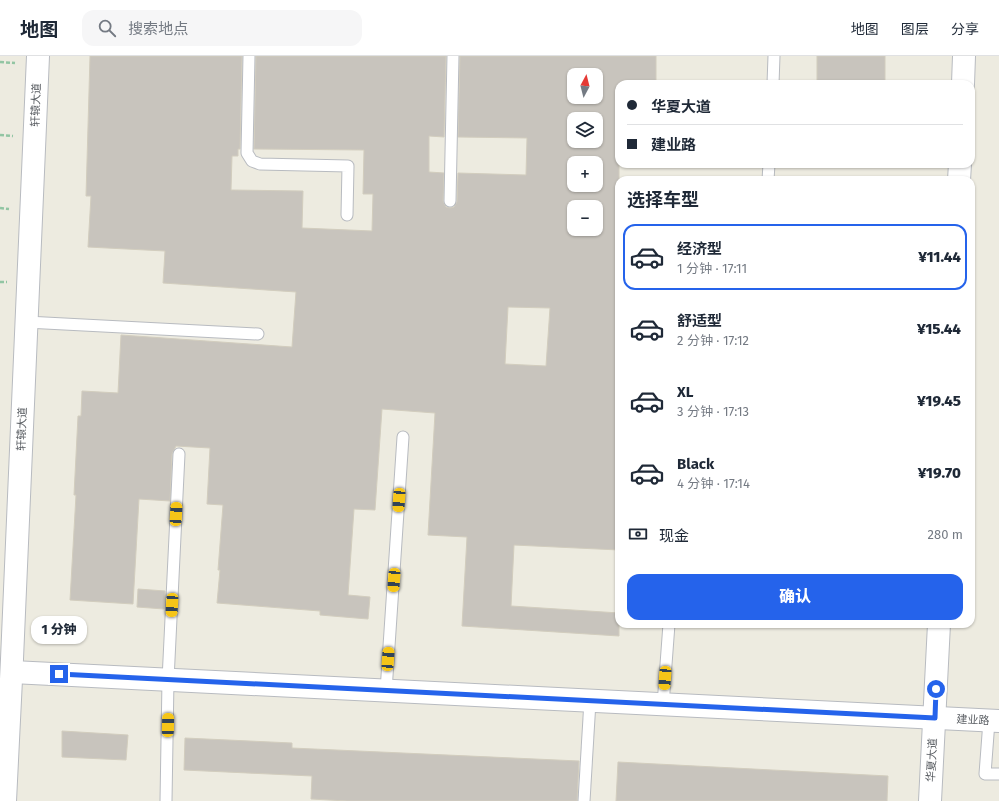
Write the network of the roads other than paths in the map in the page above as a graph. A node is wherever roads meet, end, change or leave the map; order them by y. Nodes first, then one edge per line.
1 (38, 56) edge
2 (249, 56) edge
3 (453, 56) edge
4 (774, 56) edge
5 (964, 56) edge
6 (773, 80) edge
7 (963, 80) edge
8 (450, 201) dead end
9 (347, 214) dead end
10 (26, 322) junction
11 (258, 334) dead end
12 (403, 437) dead end
13 (178, 454) dead end
14 (668, 628) edge
15 (939, 628) edge
16 (8, 663) edge
17 (168, 680) junction
18 (386, 691) junction
19 (590, 701) junction
20 (663, 704) junction
21 (935, 718) junction
22 (994, 721) edge
23 (999, 774) edge
24 (5, 801) edge
25 (166, 801) edge
26 (584, 801) edge
27 (930, 801) edge

1 - 10 street, 轩辕大道
2 - 9 lane
3 - 8 lane
4 - 6 lane
5 - 7 street
10 - 11 lane
10 - 16 street, 轩辕大道
12 - 18 lane
13 - 17 lane
14 - 20 lane
15 - 21 street, 华夏大道
16 - 17 street, 建业路
16 - 24 street, 轩辕大道
17 - 18 street, 建业路
17 - 25 lane
18 - 19 street, 建业路
19 - 20 street, 建业路
19 - 26 lane
20 - 21 street, 建业路
21 - 22 street, 建业路
21 - 27 street, 华夏大道
22 - 23 lane

